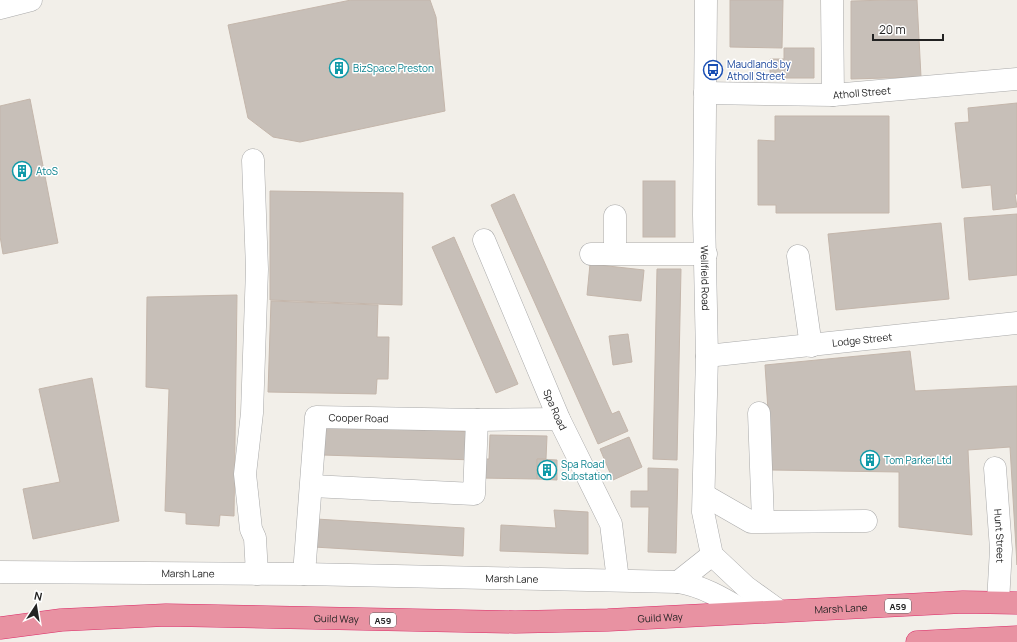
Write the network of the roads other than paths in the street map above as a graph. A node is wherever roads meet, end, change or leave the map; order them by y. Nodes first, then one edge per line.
1 (31, 0) edge
2 (706, 0) edge
3 (832, 0) edge
4 (0, 8) edge
5 (1017, 79) edge
6 (705, 93) junction
7 (833, 95) junction
8 (253, 160) dead end
9 (615, 216) dead end
10 (484, 240) dead end
11 (591, 254) dead end
12 (615, 254) junction
13 (706, 254) junction
14 (798, 256) dead end
15 (1017, 323) edge
16 (811, 346) junction
17 (707, 356) junction
18 (759, 413) dead end
19 (559, 418) junction
20 (477, 420) junction
21 (995, 468) dead end
22 (312, 486) junction
23 (704, 495) junction
24 (866, 521) dead end
25 (763, 522) junction
26 (712, 555) junction
27 (0, 572) edge
28 (257, 574) junction
29 (304, 574) junction
30 (618, 580) junction
31 (678, 582) junction
32 (1007, 602) edge
33 (778, 610) junction
34 (746, 612) junction
35 (10, 626) edge
36 (1017, 637) edge
37 (954, 641) edge
38 (917, 642) edge

1 - 4 street
2 - 6 street, Wellfield Road
3 - 7 street
5 - 7 street, Atholl Street
6 - 7 street, Atholl Street
6 - 13 street, Wellfield Road
8 - 28 street
9 - 12 street
10 - 19 street, Spa Road
11 - 12 street
12 - 13 street
13 - 17 street, Wellfield Road
14 - 16 street
15 - 16 street, Lodge Street
16 - 17 street, Lodge Street
17 - 23 street, Wellfield Road
18 - 25 street
19 - 20 street, Cooper Road
19 - 30 street, Spa Road
20 - 22 street, Cooper Road
20 - 22 street
21 - 32 street, Hunt Street
22 - 29 street, Cooper Road
23 - 25 street
23 - 26 street, Wellfield Road
24 - 25 street
26 - 31 street
26 - 33 street
27 - 28 street, Marsh Lane
28 - 29 street, Marsh Lane
29 - 30 street, Marsh Lane
30 - 31 street, Marsh Lane
31 - 34 street, Marsh Lane
32 - 33 highway, Marsh Lane / A59
33 - 34 highway, Marsh Lane / A59
34 - 35 highway, Guild Way / A59
36 - 37 highway
37 - 38 highway

